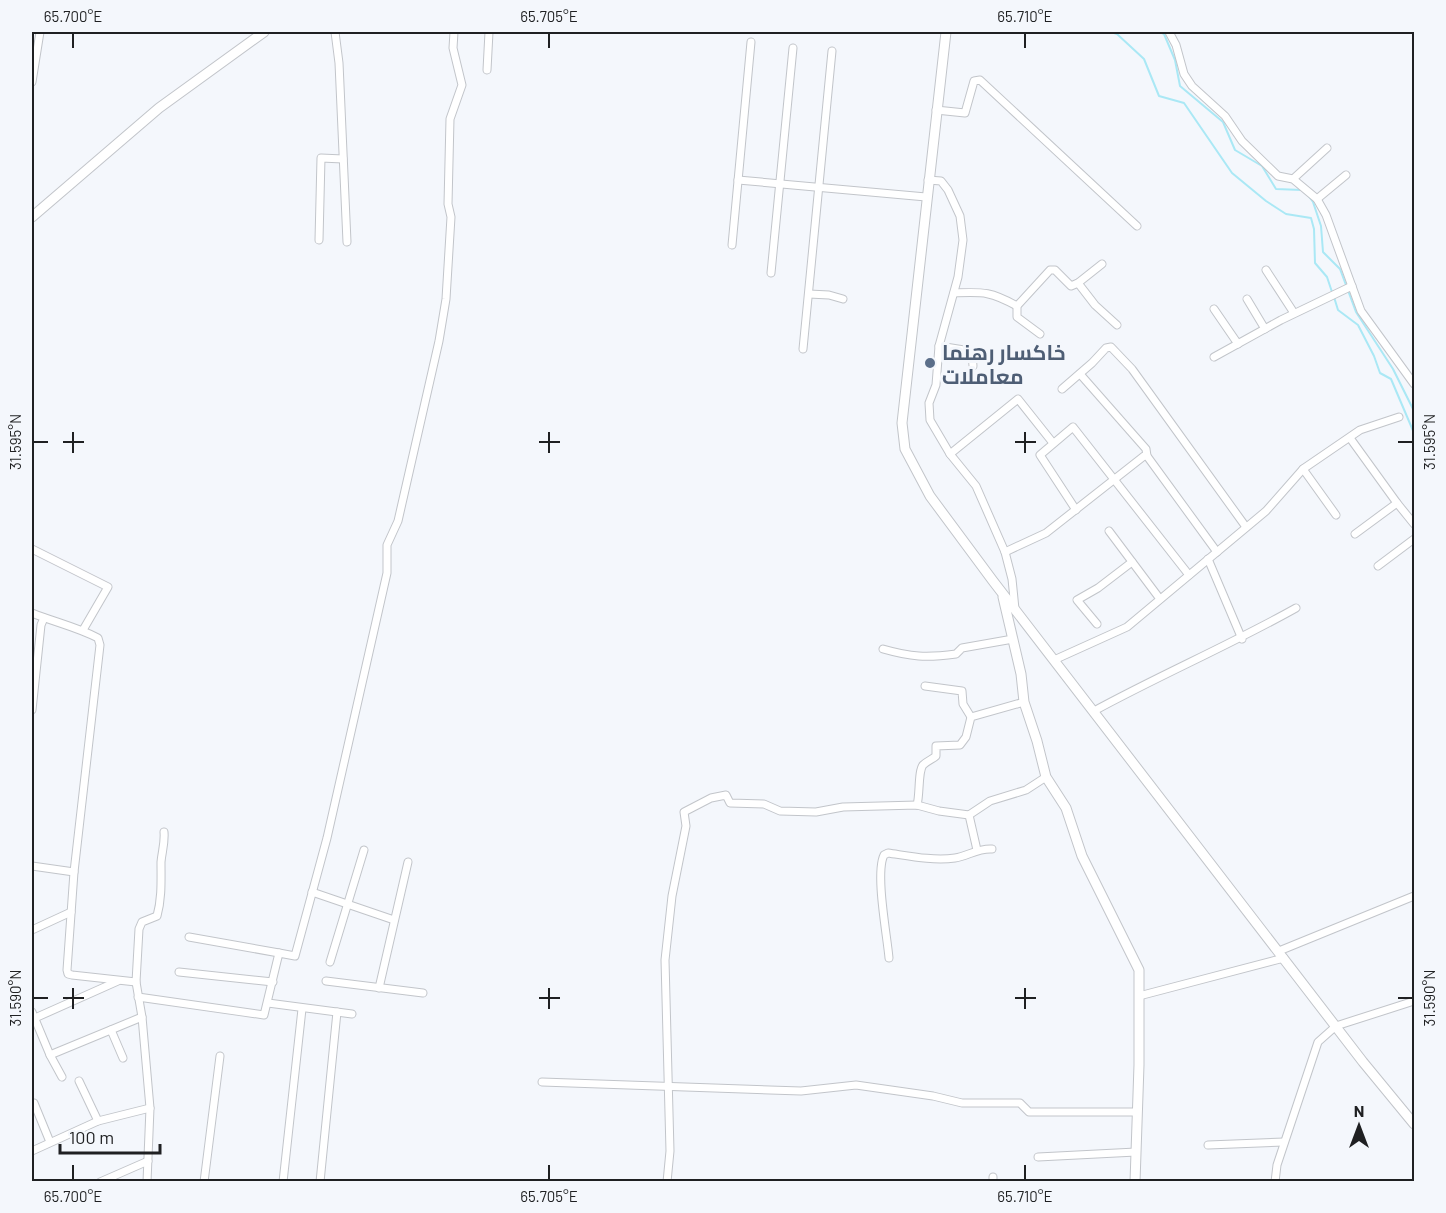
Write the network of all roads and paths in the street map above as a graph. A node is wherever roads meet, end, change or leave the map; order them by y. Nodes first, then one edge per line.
1 (40, 32) edge
2 (264, 32) edge
3 (335, 32) edge
4 (454, 32) edge
5 (489, 32) edge
6 (946, 32) edge
7 (1169, 32) edge
8 (751, 42) dead end
9 (794, 48) dead end
10 (832, 51) dead end
11 (488, 70) dead end
12 (32, 82) edge
13 (936, 110) junction
14 (1327, 148) dead end
15 (344, 159) junction
16 (1346, 174) dead end
17 (1293, 179) junction
18 (738, 180) junction
19 (928, 180) junction
20 (779, 184) junction
21 (820, 187) junction
22 (926, 197) junction
23 (1317, 199) junction
24 (33, 214) edge
25 (1137, 226) dead end
26 (319, 240) dead end
27 (347, 242) dead end
28 (732, 245) dead end
29 (1102, 264) dead end
30 (1266, 270) dead end
31 (771, 273) dead end
32 (1078, 283) junction
33 (1352, 286) junction
34 (954, 293) junction
35 (809, 294) junction
36 (843, 299) dead end
37 (1247, 299) dead end
38 (1017, 306) junction
39 (1214, 309) dead end
40 (1294, 313) junction
41 (1117, 325) dead end
42 (1265, 329) junction
43 (1040, 334) dead end
44 (1238, 344) junction
45 (939, 346) junction
46 (803, 349) dead end
47 (1214, 357) dead end
48 (973, 366) dead end
49 (1080, 374) junction
50 (1414, 384) edge
51 (1062, 388) dead end
52 (1399, 417) dead end
53 (1350, 438) junction
54 (1053, 443) junction
55 (950, 454) junction
56 (1147, 456) junction
57 (1303, 469) junction
58 (1115, 481) junction
59 (1397, 503) junction
60 (1076, 510) junction
61 (1336, 515) dead end
62 (1414, 524) edge
63 (1246, 527) junction
64 (1109, 531) dead end
65 (1355, 534) dead end
66 (1414, 539) edge
67 (32, 549) edge
68 (1005, 552) junction
69 (1216, 552) junction
70 (1208, 559) junction
71 (1132, 562) junction
72 (1378, 566) dead end
73 (1189, 575) junction
74 (1002, 593) junction
75 (1160, 600) junction
76 (1015, 609) junction
77 (1296, 609) dead end
78 (32, 613) edge
79 (44, 618) junction
80 (1097, 624) dead end
81 (82, 630) junction
82 (1013, 639) junction
83 (1242, 639) junction
84 (883, 649) dead end
85 (1054, 660) junction
86 (925, 686) dead end
87 (1024, 702) junction
88 (32, 710) edge
89 (1094, 711) junction
90 (971, 717) junction
91 (1046, 777) junction
92 (917, 805) junction
93 (969, 815) junction
94 (164, 832) dead end
95 (992, 849) dead end
96 (364, 850) dead end
97 (977, 850) junction
98 (408, 862) dead end
99 (32, 866) edge
100 (74, 872) junction
101 (312, 892) junction
102 (1414, 896) edge
103 (348, 904) junction
104 (72, 912) junction
105 (394, 920) junction
106 (32, 930) edge
107 (189, 937) dead end
108 (279, 953) junction
109 (1282, 954) junction
110 (889, 958) dead end
111 (330, 962) dead end
112 (179, 972) dead end
113 (120, 980) junction
114 (326, 981) dead end
115 (136, 982) junction
116 (273, 982) junction
117 (379, 988) junction
118 (423, 993) dead end
119 (1139, 996) junction
120 (138, 997) junction
121 (1414, 1001) edge
122 (268, 1003) junction
123 (302, 1009) junction
124 (337, 1012) junction
125 (352, 1014) dead end
126 (33, 1015) edge
127 (142, 1017) junction
128 (1336, 1026) junction
129 (111, 1030) junction
130 (50, 1055) junction
131 (220, 1056) dead end
132 (123, 1058) dead end
133 (62, 1077) dead end
134 (79, 1081) dead end
135 (542, 1082) dead end
136 (669, 1087) junction
137 (33, 1103) dead end
138 (150, 1108) junction
139 (1137, 1112) junction
140 (98, 1121) junction
141 (1414, 1124) edge
142 (50, 1142) junction
143 (1284, 1142) junction
144 (1208, 1146) dead end
145 (32, 1151) edge
146 (1136, 1152) junction
147 (1038, 1157) dead end
148 (148, 1161) junction
149 (100, 1182) edge
150 (147, 1182) edge
151 (204, 1182) edge
152 (283, 1182) edge
153 (320, 1182) edge
154 (667, 1182) edge
155 (1135, 1182) edge
156 (1275, 1182) edge

1 - 12 street
2 - 24 street
3 - 15 street
4 - 101 street
5 - 11 street
6 - 13 street
7 - 17 street
8 - 18 street
9 - 20 street
10 - 21 street
13 - 19 street
13 - 25 street
14 - 17 street
15 - 26 street
15 - 27 street
16 - 23 street
17 - 23 street
18 - 20 street
18 - 28 street
19 - 22 street
19 - 34 street
20 - 21 street
20 - 31 street
21 - 22 street
21 - 35 street
22 - 74 street
23 - 33 street
29 - 32 street
30 - 40 street
32 - 38 street
32 - 41 street
33 - 40 street
33 - 50 street
34 - 38 street
34 - 45 street
35 - 36 street
35 - 46 street
37 - 42 street
38 - 43 street
39 - 44 street
40 - 42 street
42 - 44 street
44 - 47 street
45 - 48 street
45 - 55 street
49 - 51 street
49 - 56 street
49 - 63 street
52 - 53 street
53 - 57 street
53 - 59 street
54 - 55 street
54 - 58 street
54 - 60 street
55 - 68 street
56 - 58 street
56 - 69 street
57 - 61 street
57 - 63 street
58 - 60 street
58 - 73 street
59 - 62 street
59 - 65 street
60 - 68 street
63 - 69 street
64 - 71 street
66 - 72 street
67 - 81 street
68 - 76 street
69 - 70 street
70 - 73 street
70 - 83 street
71 - 75 street
71 - 80 street
73 - 75 street
74 - 76 street
74 - 82 street
75 - 85 street
76 - 85 street
77 - 83 street
78 - 79 street
79 - 81 street
79 - 88 street
81 - 100 street
82 - 84 street
82 - 87 street
83 - 89 street
85 - 89 street
86 - 90 street
87 - 90 street
87 - 91 street
89 - 109 street
90 - 92 street
91 - 93 street
91 - 119 street
92 - 93 street
92 - 136 street
93 - 97 street
94 - 115 street
95 - 97 street
96 - 103 street
97 - 110 street
98 - 105 street
99 - 100 street
100 - 104 street
101 - 103 street
101 - 108 street
102 - 109 street
103 - 105 street
103 - 111 street
104 - 106 street
104 - 113 street
105 - 117 street
107 - 108 street
108 - 116 street
109 - 119 street
109 - 128 street
112 - 116 street
113 - 115 street
113 - 126 street
114 - 117 street
115 - 120 street
116 - 122 street
117 - 118 street
119 - 139 street
120 - 122 street
120 - 127 street
121 - 128 street
122 - 123 street
123 - 124 street
123 - 152 street
124 - 125 street
124 - 153 street
126 - 130 street
127 - 129 street
127 - 138 street
128 - 141 street
128 - 143 street
129 - 130 street
129 - 132 street
130 - 133 street
131 - 151 street
134 - 140 street
135 - 136 street
136 - 139 street
136 - 154 street
137 - 142 street
138 - 140 street
138 - 148 street
139 - 146 street
140 - 142 street
142 - 145 street
143 - 144 street
143 - 156 street
146 - 147 street
146 - 155 street
148 - 149 street
148 - 150 street

